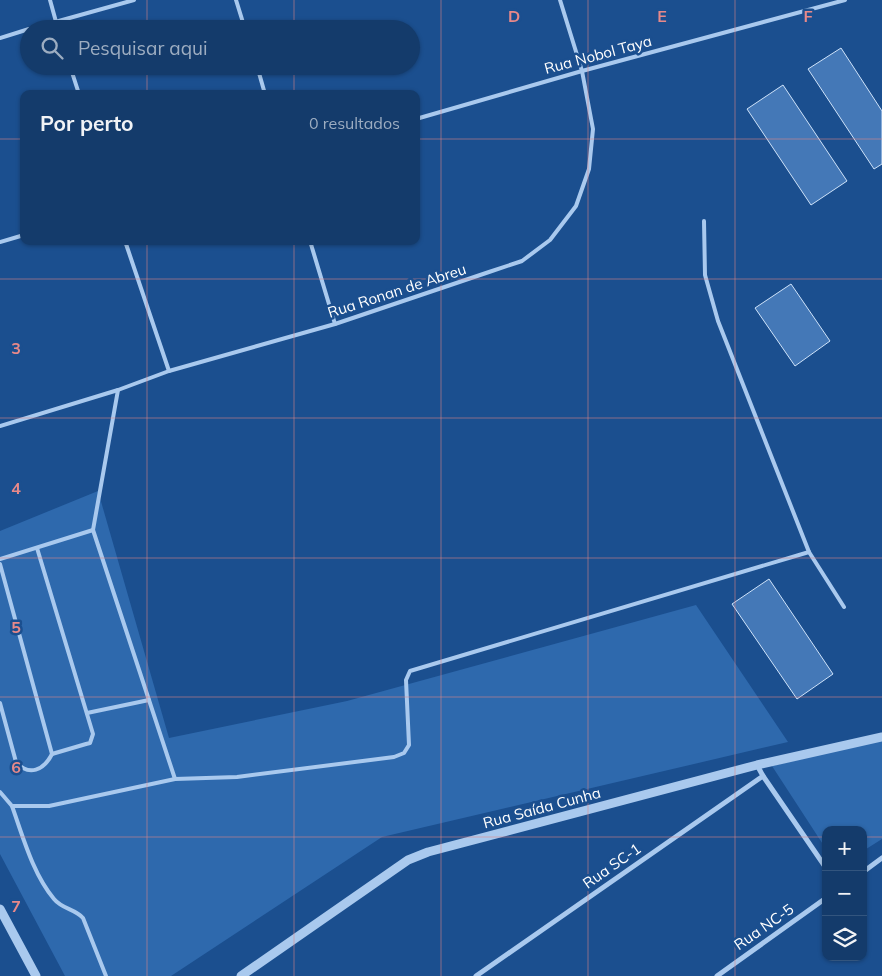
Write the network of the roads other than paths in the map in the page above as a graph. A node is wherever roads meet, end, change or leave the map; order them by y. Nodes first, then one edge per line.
1 (50, 0) edge
2 (134, 0) edge
3 (236, 0) edge
4 (560, 0) edge
5 (845, 0) edge
6 (56, 20) edge
7 (60, 20) edge
8 (242, 20) edge
9 (20, 32) edge
10 (0, 38) edge
11 (582, 71) junction
12 (73, 75) edge
13 (259, 75) edge
14 (78, 90) edge
15 (264, 90) edge
16 (420, 119) edge
17 (704, 221) dead end
18 (20, 236) edge
19 (0, 242) edge
20 (126, 245) edge
21 (311, 245) edge
22 (335, 324) junction
23 (169, 371) junction
24 (118, 390) junction
25 (0, 426) edge
26 (93, 530) junction
27 (37, 548) junction
28 (809, 552) junction
29 (0, 559) edge
30 (0, 564) edge
31 (844, 607) dead end
32 (149, 700) junction
33 (0, 703) edge
34 (87, 713) junction
35 (882, 738) edge
36 (52, 754) junction
37 (757, 765) junction
38 (762, 776) junction
39 (175, 779) junction
40 (0, 792) edge
41 (12, 806) junction
42 (882, 858) edge
43 (822, 862) edge
44 (864, 871) edge
45 (822, 901) edge
46 (0, 909) edge
47 (36, 976) edge
48 (106, 976) edge
49 (241, 976) edge
50 (476, 976) edge
51 (717, 976) edge

1 - 6 lane
2 - 7 lane
3 - 8 lane
4 - 11 lane, Rua Ronan de Abreu
5 - 11 lane, Rua Nobol Taya
9 - 10 lane
11 - 16 lane, Rua Nobol Taya
11 - 22 lane, Rua Ronan de Abreu
12 - 14 lane
13 - 15 lane
17 - 28 lane
18 - 19 lane
20 - 23 lane
21 - 22 lane
22 - 23 lane, Rua Ronan de Abreu
23 - 24 lane, Rua Ronan de Abreu
24 - 25 lane, Rua Ronan de Abreu
24 - 26 lane
26 - 27 lane
26 - 32 lane
27 - 29 lane
27 - 34 lane
28 - 31 lane
28 - 39 lane
30 - 36 lane
32 - 34 lane
32 - 39 lane
33 - 36 lane
34 - 36 lane
35 - 37 street, Rua Saída Cunha
37 - 38 street
37 - 49 street, Rua Saída Cunha
38 - 43 street
38 - 50 street, Rua SC-1
39 - 41 lane
40 - 41 lane
41 - 48 lane
42 - 44 street
45 - 51 street, Rua NC-5
46 - 47 street

